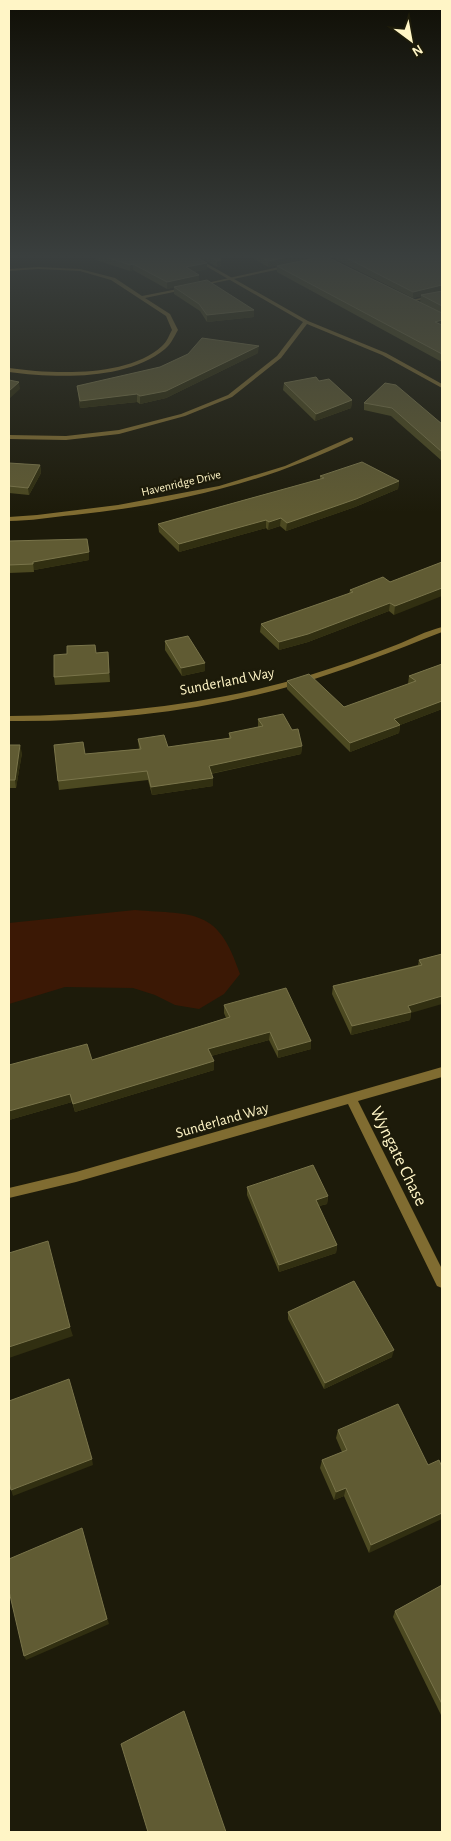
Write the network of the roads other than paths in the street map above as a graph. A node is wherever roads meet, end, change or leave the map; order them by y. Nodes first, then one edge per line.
1 (168, 340) edge
2 (292, 340) edge
3 (350, 340) edge
4 (9, 370) edge
5 (442, 386) edge
6 (9, 437) edge
7 (351, 439) dead end
8 (9, 519) edge
9 (442, 629) edge
10 (9, 719) edge
11 (442, 1072) edge
12 (351, 1098) junction
13 (9, 1193) edge
14 (442, 1282) edge

1 - 4 street
2 - 6 street
3 - 5 street
7 - 8 street, Havenridge Drive
9 - 10 street, Sunderland Way
11 - 12 street, Sunderland Way
12 - 13 street, Sunderland Way
12 - 14 street, Wyngate Chase

